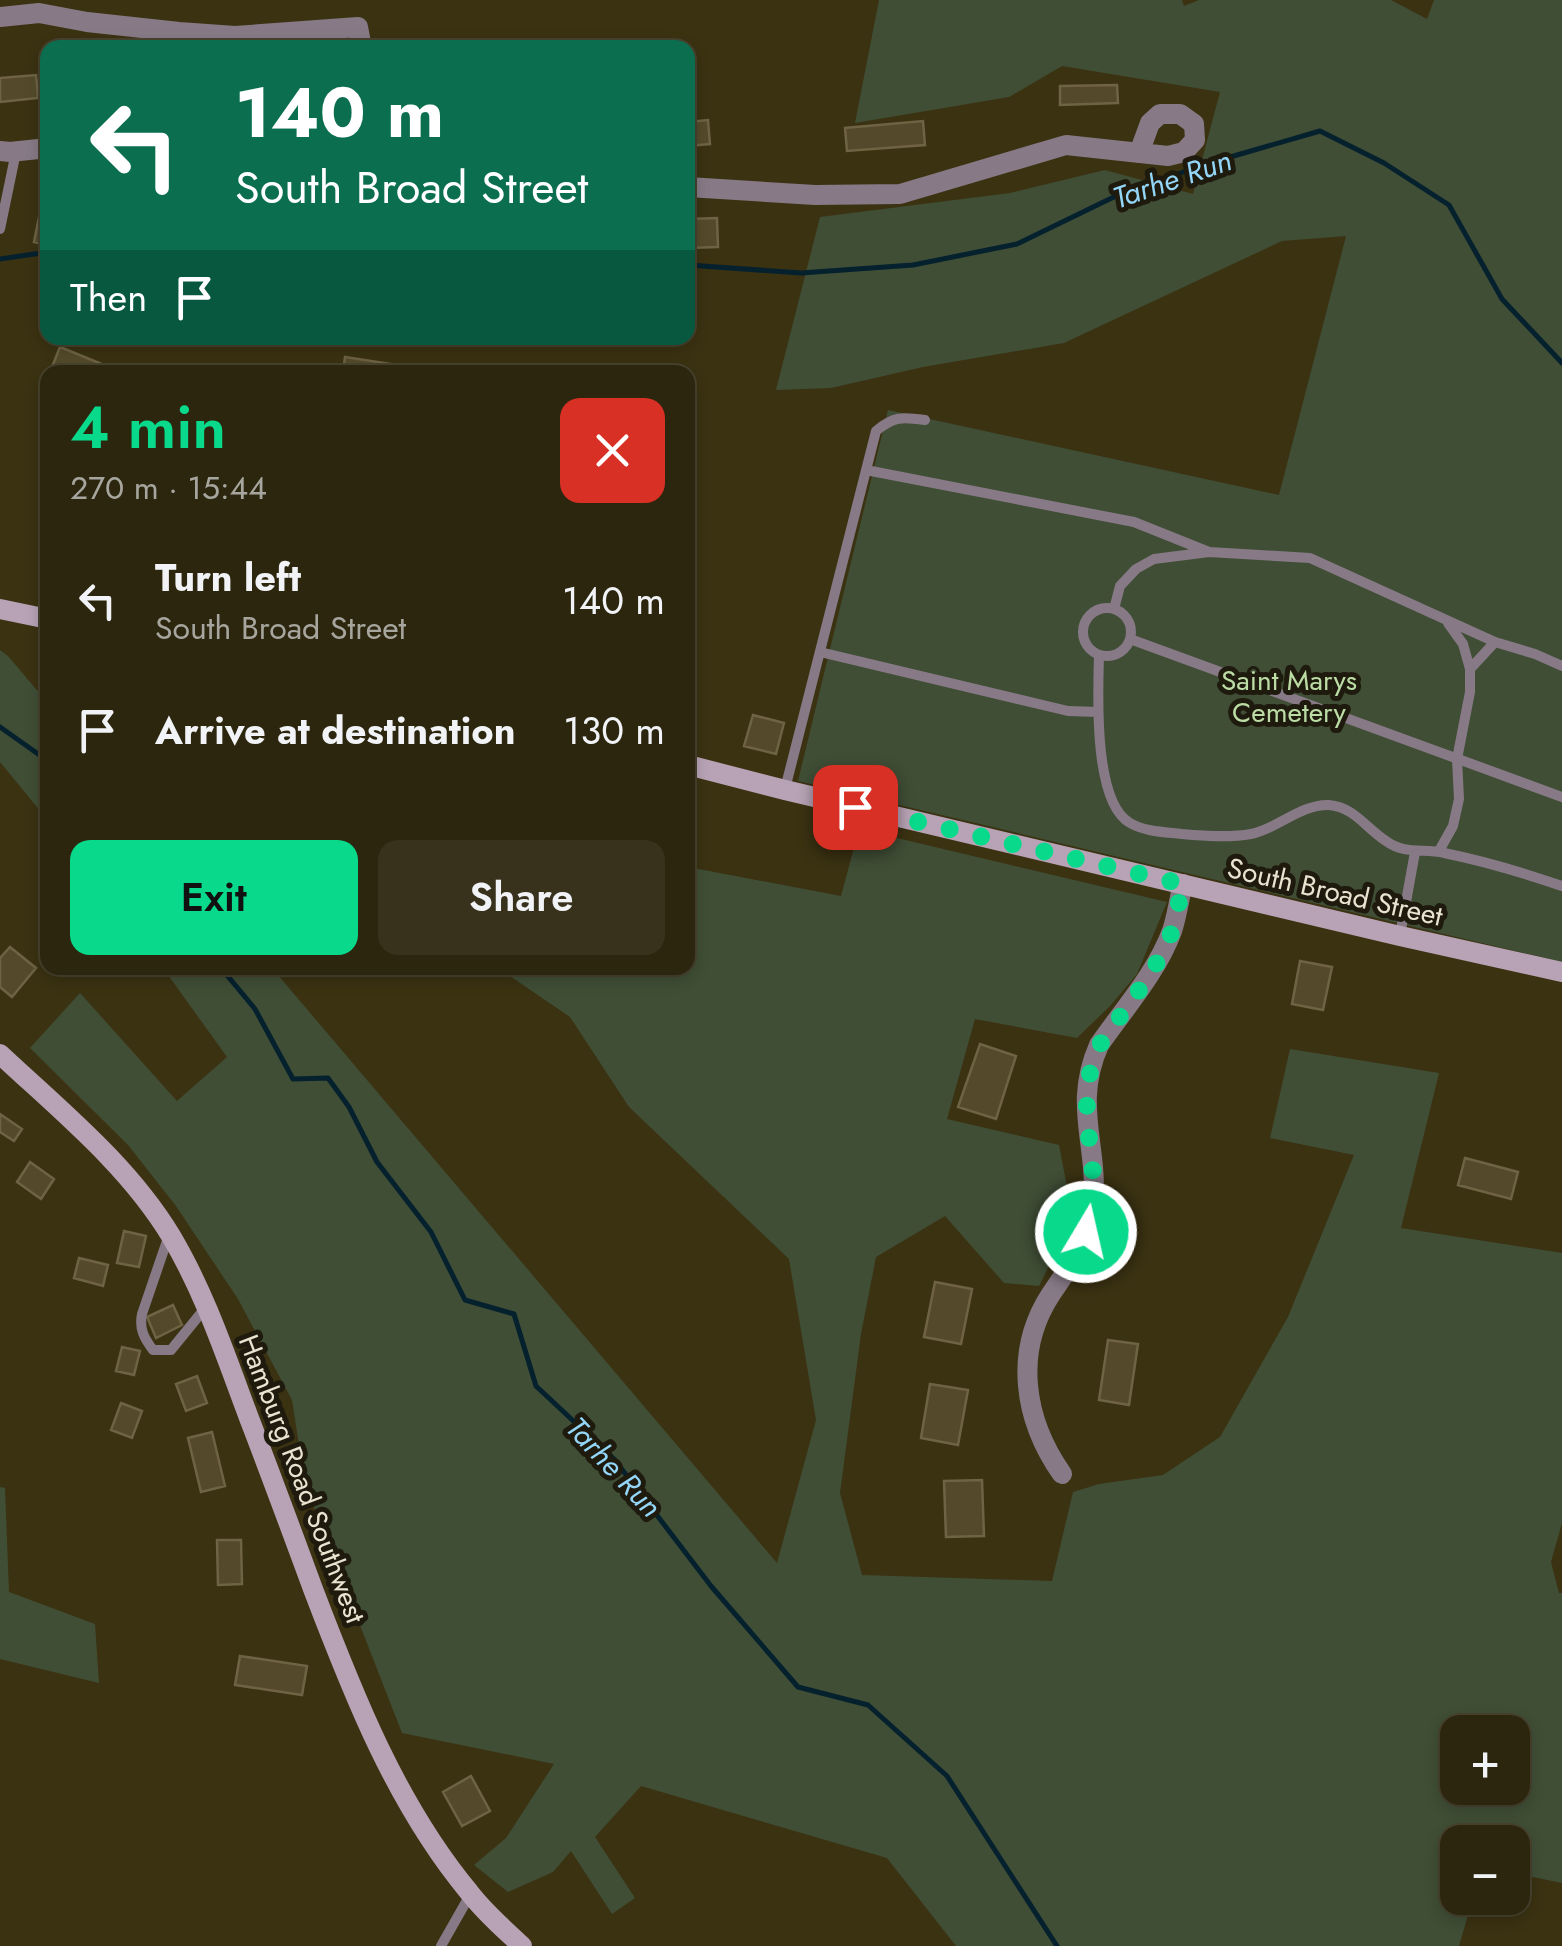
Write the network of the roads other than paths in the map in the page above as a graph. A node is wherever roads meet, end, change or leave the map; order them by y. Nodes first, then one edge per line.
1 (0, 17) edge
2 (360, 40) edge
3 (40, 149) edge
4 (8, 151) edge
5 (1139, 153) dead end
6 (695, 187) edge
7 (0, 229) edge
8 (925, 420) dead end
9 (866, 470) junction
10 (1210, 552) junction
11 (0, 609) edge
12 (1114, 609) junction
13 (40, 617) edge
14 (1446, 620) junction
15 (1130, 640) junction
16 (1496, 642) junction
17 (820, 652) junction
18 (1100, 655) junction
19 (1562, 666) edge
20 (1470, 669) junction
21 (1098, 712) junction
22 (1458, 759) junction
23 (695, 767) edge
24 (785, 790) junction
25 (1562, 797) edge
26 (1415, 852) junction
27 (1440, 852) junction
28 (1183, 884) junction
29 (1562, 886) edge
30 (1400, 936) junction
31 (1562, 972) edge
32 (0, 1054) edge
33 (170, 1234) junction
34 (206, 1306) junction
35 (1062, 1474) dead end
36 (470, 1894) junction
37 (440, 1946) edge
38 (522, 1946) edge

1 - 2 street
3 - 4 street
4 - 7 lane
5 - 6 street
8 - 9 lane
9 - 10 lane
9 - 17 lane
10 - 12 lane
10 - 14 lane
11 - 13 street
12 - 15 lane
12 - 18 lane
14 - 16 lane
14 - 20 lane
15 - 18 lane
15 - 22 lane
16 - 19 lane
16 - 20 lane
17 - 21 lane
17 - 24 lane
18 - 21 lane
20 - 22 lane
21 - 26 lane
22 - 25 lane
22 - 27 lane
23 - 24 street, South Broad Street
24 - 28 street, South Broad Street
26 - 27 lane
26 - 30 lane
27 - 29 lane
28 - 30 street, South Broad Street
28 - 35 street
30 - 31 street, South Broad Street
32 - 33 street, Hamburg Road Southwest
33 - 34 street, Hamburg Road Southwest
33 - 34 lane
34 - 36 street, Hamburg Road Southwest
36 - 37 lane
36 - 38 street, Hamburg Road Southwest

